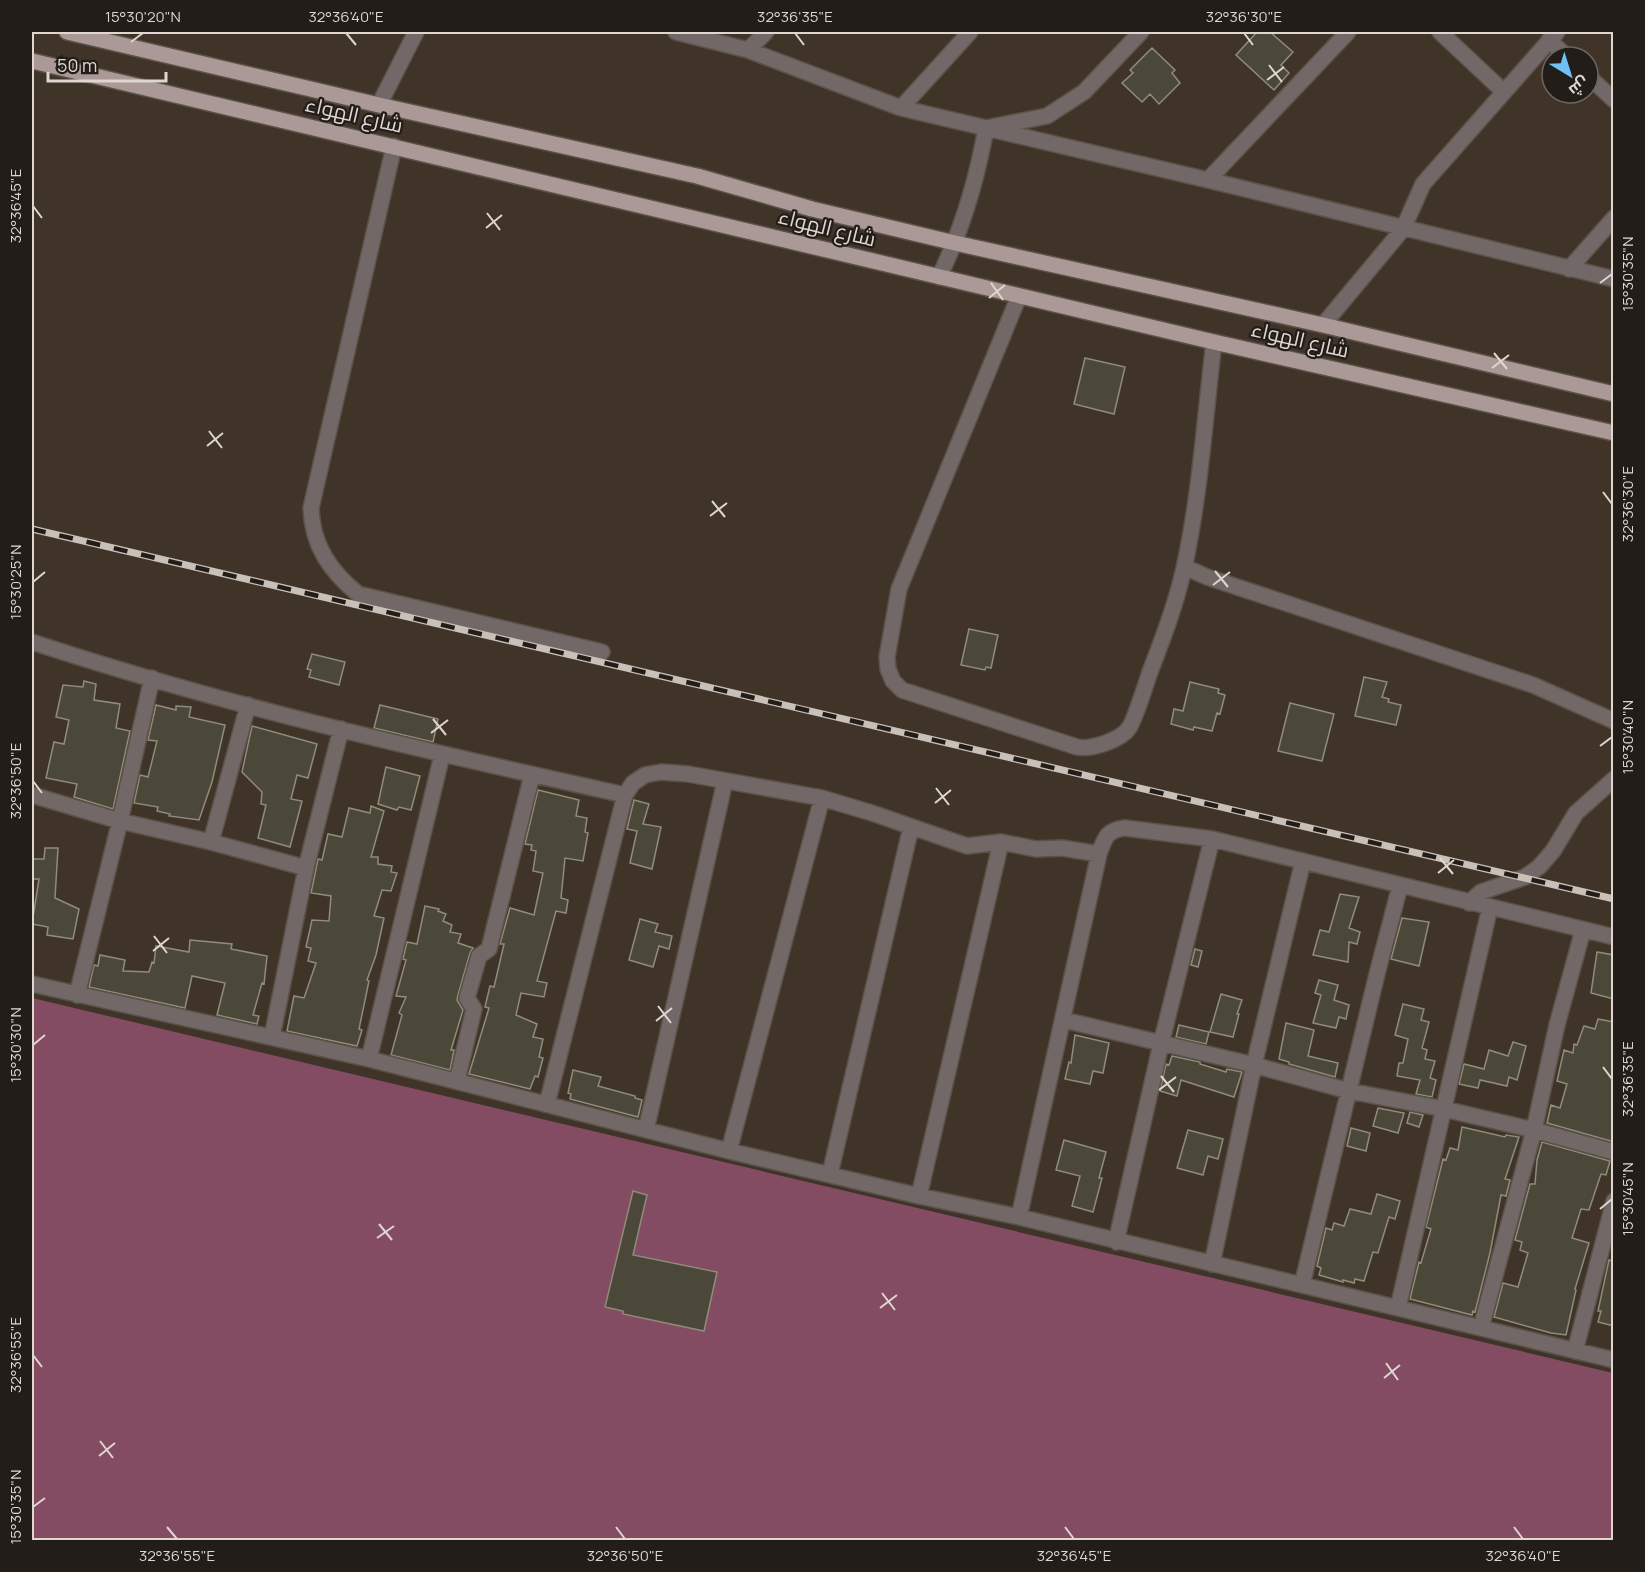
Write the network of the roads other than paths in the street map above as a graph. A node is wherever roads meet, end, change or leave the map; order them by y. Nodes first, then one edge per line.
1 (67, 32) edge
2 (416, 32) edge
3 (676, 32) edge
4 (766, 32) edge
5 (970, 32) edge
6 (1141, 32) edge
7 (1348, 32) edge
8 (1440, 32) edge
9 (1553, 36) edge
10 (748, 51) junction
11 (32, 61) edge
12 (1600, 87) edge
13 (1504, 92) junction
14 (1614, 100) edge
15 (379, 105) junction
16 (901, 108) junction
17 (986, 128) junction
18 (394, 146) junction
19 (1208, 180) junction
20 (1614, 218) edge
21 (1403, 229) junction
22 (956, 243) junction
23 (1569, 268) junction
24 (939, 277) junction
25 (1614, 279) edge
26 (1019, 296) junction
27 (1323, 326) junction
28 (1214, 342) junction
29 (1614, 394) edge
30 (1614, 433) edge
31 (1185, 567) junction
32 (32, 642) edge
33 (602, 652) dead end
34 (152, 678) junction
35 (248, 705) junction
36 (1614, 721) edge
37 (340, 729) junction
38 (442, 755) junction
39 (532, 774) junction
40 (1614, 779) edge
41 (725, 781) junction
42 (32, 795) edge
43 (625, 795) junction
44 (822, 798) junction
45 (120, 820) junction
46 (911, 827) junction
47 (1212, 839) junction
48 (211, 842) junction
49 (1001, 842) junction
50 (1100, 854) junction
51 (1303, 861) junction
52 (306, 868) junction
53 (1400, 886) junction
54 (1469, 903) junction
55 (1490, 908) junction
56 (1583, 930) junction
57 (1614, 937) edge
58 (32, 984) edge
59 (77, 995) junction
60 (1064, 1020) junction
61 (272, 1037) junction
62 (1161, 1044) junction
63 (369, 1059) junction
64 (1254, 1065) junction
65 (457, 1081) junction
66 (1349, 1091) junction
67 (547, 1104) junction
68 (1444, 1109) junction
69 (646, 1130) junction
70 (1534, 1130) junction
71 (729, 1151) junction
72 (1614, 1152) edge
73 (830, 1174) junction
74 (919, 1196) junction
75 (1614, 1201) edge
76 (1019, 1217) junction
77 (1116, 1242) junction
78 (1212, 1264) junction
79 (1302, 1285) junction
80 (1398, 1308) junction
81 (1481, 1328) junction
82 (1575, 1351) junction
83 (1614, 1360) edge

1 - 15 main road, شارع الهواء
2 - 15 street
3 - 10 street
4 - 10 street
5 - 16 street
6 - 17 street
7 - 19 street
8 - 13 street
9 - 13 street
10 - 16 street
11 - 18 main road, شارع الهواء
12 - 14 street
13 - 21 street
15 - 22 main road, شارع الهواء
16 - 17 street
17 - 19 street
17 - 22 street
18 - 24 main road, شارع الهواء
18 - 33 street
19 - 21 street
20 - 23 street
21 - 23 street
21 - 27 street
22 - 24 street
22 - 27 main road, شارع الهواء
23 - 25 street
24 - 26 main road, شارع الهواء
26 - 28 main road, شارع الهواء
26 - 31 street
27 - 29 main road, شارع الهواء
28 - 30 main road, شارع الهواء
28 - 31 street
31 - 36 street
32 - 34 street
34 - 35 street
34 - 45 street
35 - 37 street
35 - 48 street
37 - 38 street
37 - 52 street
38 - 39 street
38 - 63 street
39 - 43 street
39 - 65 street
40 - 54 street
41 - 43 street
41 - 44 street
41 - 69 street
42 - 45 street
43 - 67 street
44 - 46 street
44 - 71 street
45 - 48 street
45 - 59 street
46 - 49 street
46 - 73 street
47 - 50 street
47 - 51 street
47 - 62 street
48 - 52 street
49 - 50 street
49 - 74 street
50 - 60 street
51 - 53 street
51 - 64 street
52 - 61 street
53 - 54 street
53 - 66 street
54 - 55 street
55 - 56 street
55 - 68 street
56 - 57 street
56 - 70 street
58 - 59 street
59 - 61 street
60 - 62 street
60 - 76 street
61 - 63 street
62 - 64 street
62 - 77 street
63 - 65 street
64 - 66 street
64 - 78 street
65 - 67 street
66 - 68 street
66 - 79 street
67 - 69 street
68 - 70 street
68 - 80 street
69 - 71 street
70 - 72 street
70 - 81 street
71 - 73 street
73 - 74 street
74 - 76 street
75 - 82 street
76 - 77 street
77 - 78 street
78 - 79 street
79 - 80 street
80 - 81 street
81 - 82 street
82 - 83 street

